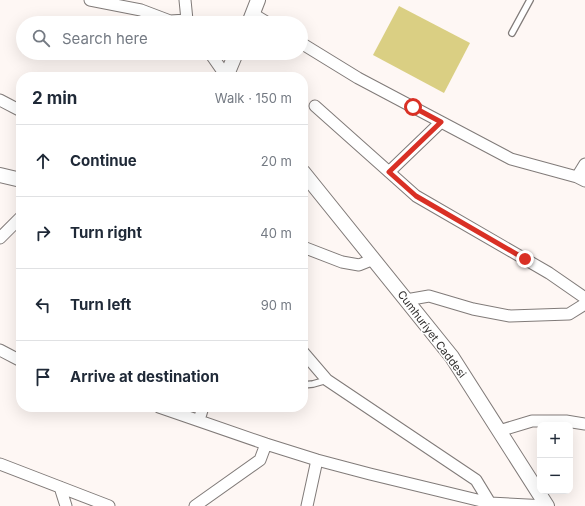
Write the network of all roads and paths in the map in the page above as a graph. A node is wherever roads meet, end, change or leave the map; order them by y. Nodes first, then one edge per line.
1 (90, 0) edge
2 (185, 0) edge
3 (258, 0) edge
4 (530, 0) edge
5 (157, 16) edge
6 (187, 16) edge
7 (252, 16) edge
8 (512, 33) dead end
9 (308, 47) edge
10 (215, 60) edge
11 (233, 60) edge
12 (223, 72) edge
13 (228, 72) edge
14 (0, 100) edge
15 (315, 106) dead end
16 (16, 108) edge
17 (441, 122) junction
18 (585, 164) edge
19 (389, 172) junction
20 (0, 175) edge
21 (308, 178) edge
22 (16, 179) edge
23 (581, 179) edge
24 (16, 222) edge
25 (0, 238) edge
26 (308, 248) edge
27 (374, 259) junction
28 (585, 298) edge
29 (406, 300) junction
30 (585, 304) edge
31 (0, 350) edge
32 (16, 358) edge
33 (308, 358) edge
34 (327, 380) junction
35 (308, 384) edge
36 (174, 412) edge
37 (201, 412) edge
38 (199, 420) junction
39 (585, 424) edge
40 (499, 431) junction
41 (266, 444) junction
42 (317, 460) junction
43 (0, 464) edge
44 (60, 487) junction
45 (490, 503) junction
46 (66, 506) edge
47 (109, 506) edge
48 (195, 506) edge
49 (307, 506) edge
50 (547, 506) edge

1 - 5 street
2 - 6 street
3 - 7 street
4 - 8 lane
9 - 17 street
10 - 12 street
11 - 13 street
14 - 16 street
15 - 19 street
17 - 19 street
17 - 23 street
18 - 23 street
19 - 28 street
20 - 22 street
21 - 27 street, Cumhuriyet Caddesi
24 - 25 street
26 - 27 street
27 - 29 street, Cumhuriyet Caddesi
29 - 30 street
29 - 40 street, Cumhuriyet Caddesi
31 - 32 street
33 - 34 street
34 - 35 lane
34 - 45 street
36 - 38 street
37 - 38 street
38 - 41 street
39 - 40 street
40 - 50 street, Cumhuriyet Caddesi
41 - 42 street
41 - 48 street
42 - 45 street
42 - 49 street
43 - 44 street
44 - 46 street
44 - 47 street
45 - 50 street

